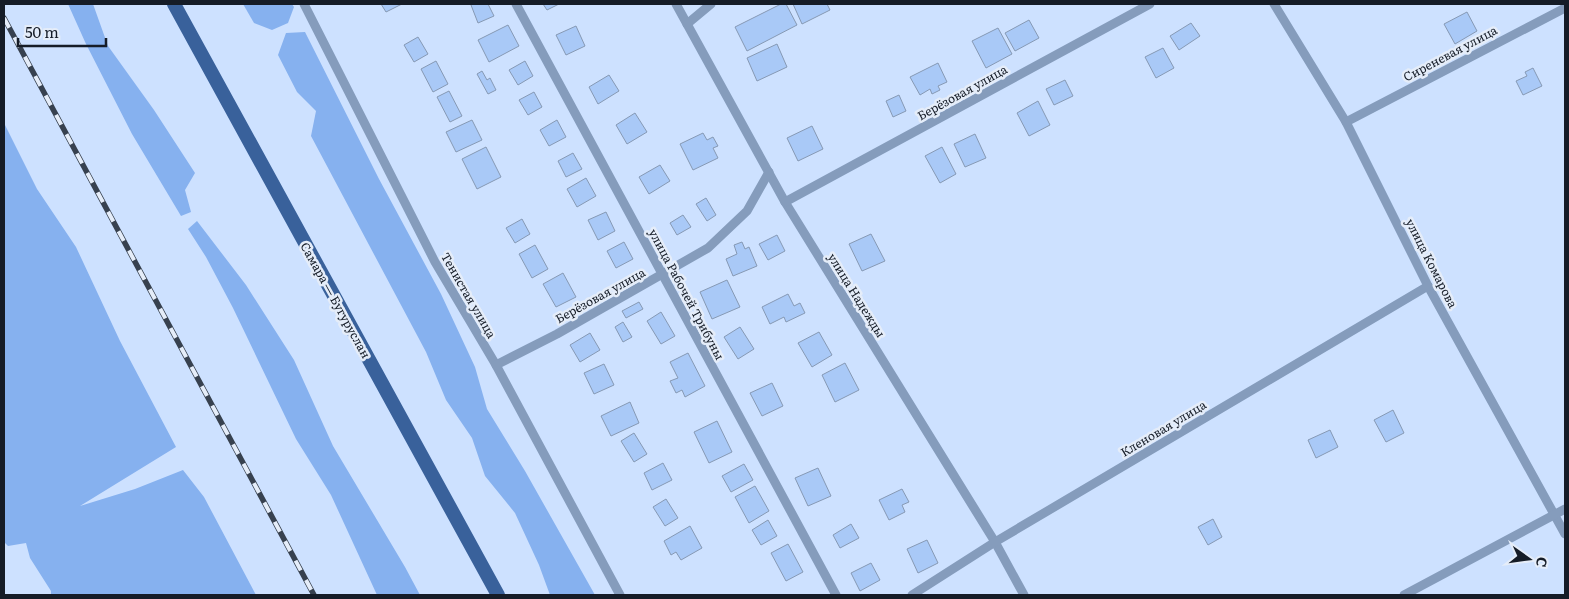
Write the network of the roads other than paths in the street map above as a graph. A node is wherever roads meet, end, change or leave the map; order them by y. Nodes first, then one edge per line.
1 (174, 4) edge
2 (316, 4) edge
3 (516, 4) edge
4 (676, 4) edge
5 (711, 4) edge
6 (1150, 4) edge
7 (1274, 4) edge
8 (305, 7) edge
9 (1565, 8) edge
10 (687, 24) junction
11 (1346, 122) junction
12 (769, 172) junction
13 (785, 202) junction
14 (662, 275) junction
15 (1428, 286) junction
16 (496, 365) junction
17 (1565, 509) edge
18 (1555, 515) junction
19 (1565, 534) edge
20 (995, 542) junction
21 (498, 595) edge
22 (620, 595) edge
23 (836, 595) edge
24 (912, 595) edge
25 (1024, 595) edge
26 (1404, 595) edge

1 - 21 main road, Самара — Бугуруслан
2 - 8 street
3 - 14 street, улица Рабочей Трибуны
4 - 10 street, улица Надежды
5 - 10 street
6 - 13 street, Берёзовая улица
7 - 11 street, улица Комарова
8 - 16 street, Тенистая улица
9 - 11 street, Сиреневая улица
10 - 12 street, улица Надежды
11 - 15 street, улица Комарова
12 - 13 street, улица Надежды
12 - 14 street, Берёзовая улица
13 - 20 street, улица Надежды
14 - 16 street, Берёзовая улица
14 - 23 street, улица Рабочей Трибуны
15 - 18 street, улица Комарова
15 - 20 street, Кленовая улица
16 - 22 street, Тенистая улица
17 - 18 street
18 - 19 street, улица Комарова
18 - 26 street
20 - 24 street, Кленовая улица
20 - 25 street, улица Надежды

